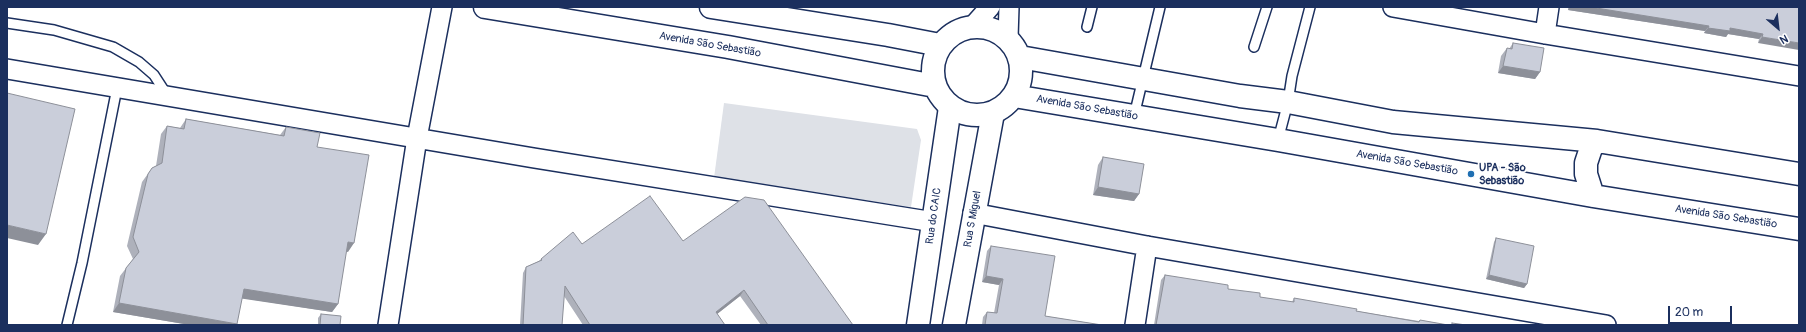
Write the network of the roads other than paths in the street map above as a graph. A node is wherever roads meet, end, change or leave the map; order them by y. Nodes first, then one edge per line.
1 (442, 7) edge
2 (485, 7) edge
3 (711, 7) edge
4 (990, 7) edge
5 (1009, 7) edge
6 (1092, 7) edge
7 (1160, 7) edge
8 (1267, 7) edge
9 (1310, 7) edge
10 (1393, 7) edge
11 (1550, 7) edge
12 (7, 23) edge
13 (973, 26) junction
14 (1087, 27) dead end
15 (1545, 34) junction
16 (1008, 38) junction
17 (940, 45) junction
18 (1254, 47) dead end
19 (1020, 57) junction
20 (7, 69) edge
21 (1799, 76) edge
22 (1142, 78) junction
23 (935, 86) junction
24 (117, 88) junction
25 (168, 96) junction
26 (1014, 96) junction
27 (1288, 102) junction
28 (950, 107) junction
29 (993, 113) junction
30 (1134, 116) junction
31 (417, 138) junction
32 (1278, 140) junction
33 (1597, 141) junction
34 (1799, 174) edge
35 (1593, 196) junction
36 (974, 213) junction
37 (934, 222) junction
38 (1799, 229) edge
39 (1147, 246) junction
40 (1575, 322) edge
41 (67, 325) edge
42 (388, 325) edge
43 (918, 325) edge
44 (954, 325) edge
45 (1135, 325) edge
46 (1606, 325) edge

1 - 31 street
2 - 23 main road, Avenida São Sebastião
3 - 17 main road
4 - 13 street
5 - 16 street
6 - 14 lane
7 - 22 lane
8 - 18 lane
9 - 27 lane
10 - 15 street
11 - 15 street
12 - 25 lane
13 - 16 main road
13 - 17 main road
15 - 21 street
16 - 19 main road
17 - 23 main road
19 - 22 main road
19 - 26 main road
20 - 24 street
22 - 27 main road
22 - 30 lane
23 - 28 main road
24 - 25 street
24 - 41 lane
25 - 31 street
26 - 29 main road
26 - 30 main road, Avenida São Sebastião
27 - 32 lane
27 - 33 main road
28 - 29 main road
28 - 37 main road, Rua do CAIC
29 - 36 main road, Rua S Miguel
30 - 32 main road, Avenida São Sebastião
31 - 37 street
31 - 42 street
32 - 35 main road, Avenida São Sebastião
33 - 34 main road
33 - 35 main road
35 - 38 main road, Avenida São Sebastião
36 - 39 street
36 - 44 main road, Rua S Miguel
37 - 43 main road, Rua do CAIC
39 - 40 street
39 - 45 street
40 - 46 street

